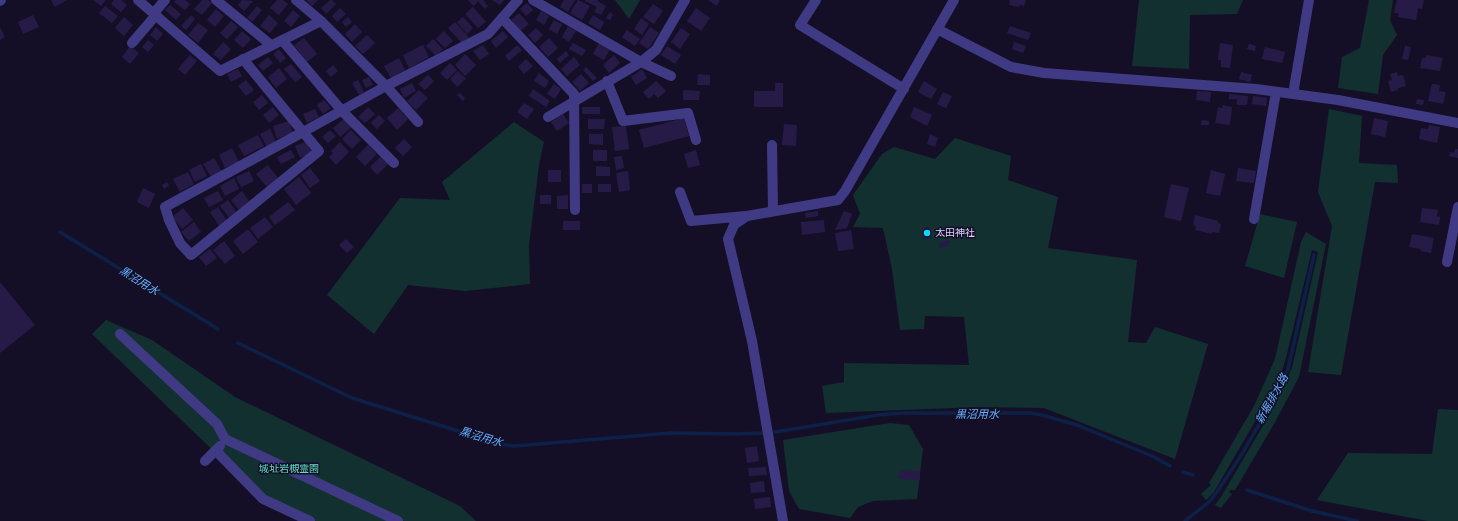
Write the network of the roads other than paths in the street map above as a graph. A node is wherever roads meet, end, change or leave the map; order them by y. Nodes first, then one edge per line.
1 (138, 0) edge
2 (165, 0) edge
3 (216, 0) edge
4 (296, 0) edge
5 (518, 0) edge
6 (533, 0) edge
7 (685, 0) edge
8 (816, 0) edge
9 (954, 0) edge
10 (1310, 0) edge
11 (155, 14) junction
12 (502, 18) junction
13 (321, 21) junction
14 (937, 29) junction
15 (282, 40) junction
16 (132, 43) dead end
17 (271, 45) junction
18 (243, 60) junction
19 (641, 62) junction
20 (671, 76) dead end
21 (607, 81) junction
22 (386, 86) junction
23 (904, 89) junction
24 (1276, 92) junction
25 (1293, 94) junction
26 (574, 100) junction
27 (342, 111) junction
28 (548, 117) dead end
29 (418, 122) dead end
30 (1458, 122) edge
31 (303, 132) junction
32 (696, 140) dead end
33 (772, 145) dead end
34 (394, 163) dead end
35 (680, 192) dead end
36 (1458, 207) edge
37 (575, 210) dead end
38 (773, 211) junction
39 (747, 216) junction
40 (1254, 219) dead end
41 (1447, 262) dead end
42 (120, 334) dead end
43 (225, 439) junction
44 (218, 449) junction
45 (205, 461) dead end
46 (310, 521) edge
47 (398, 521) edge
48 (783, 521) edge

1 - 11 street
2 - 11 street
3 - 17 street
4 - 13 street
5 - 12 street
6 - 19 street
7 - 19 street
8 - 23 street
9 - 14 street
10 - 25 street
11 - 16 street
11 - 18 street
12 - 22 street
12 - 26 street
13 - 15 street
13 - 22 street
14 - 23 street
14 - 24 street
15 - 17 street
15 - 27 street
17 - 18 street
18 - 31 street
19 - 20 street
19 - 21 street
21 - 26 street
21 - 32 street
22 - 27 street
22 - 29 street
23 - 38 street
24 - 25 street
24 - 40 street
25 - 30 street
26 - 28 street
26 - 37 street
27 - 31 street
27 - 34 street
31 - 31 street
33 - 38 street
35 - 39 street
36 - 41 street
38 - 39 street
39 - 48 street
42 - 43 street
43 - 44 street
43 - 47 street
44 - 45 street
44 - 46 street

